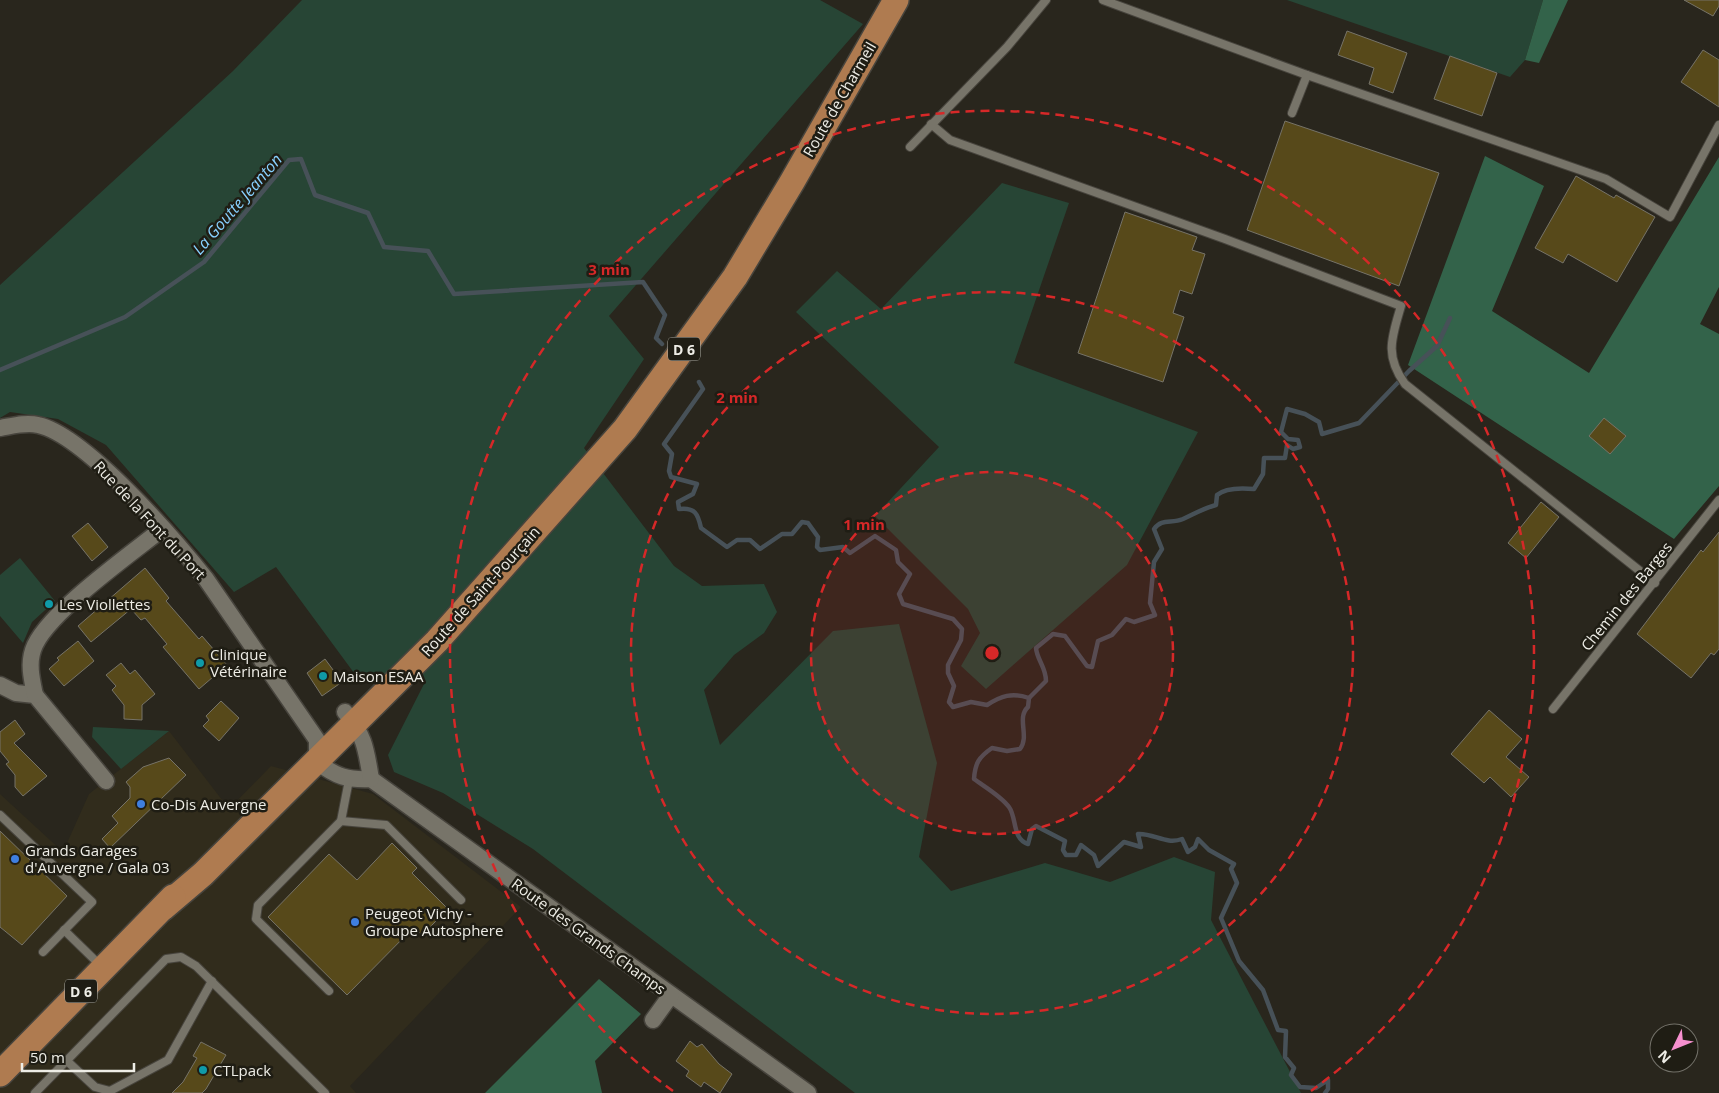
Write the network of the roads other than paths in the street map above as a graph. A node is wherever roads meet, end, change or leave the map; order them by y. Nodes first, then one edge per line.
1 (1046, 0) edge
2 (1103, 0) edge
3 (893, 5) edge
4 (1307, 76) junction
5 (1292, 113) dead end
6 (931, 124) junction
7 (1719, 125) edge
8 (910, 147) dead end
9 (792, 182) joint
10 (0, 428) edge
11 (1719, 500) edge
12 (162, 529) junction
13 (1655, 583) junction
14 (0, 685) edge
15 (35, 695) junction
16 (1553, 709) dead end
17 (350, 718) junction
18 (317, 752) junction
19 (372, 778) junction
20 (106, 780) dead end
21 (349, 780) junction
22 (0, 815) edge
23 (341, 821) junction
24 (461, 900) dead end
25 (64, 930) junction
26 (43, 952) dead end
27 (103, 968) junction
28 (212, 981) junction
29 (329, 991) dead end
30 (671, 995) junction
31 (653, 1020) dead end
32 (67, 1061) junction
33 (0, 1073) edge
34 (35, 1093) edge
35 (325, 1093) edge
36 (808, 1093) edge

1 - 6 lane
2 - 4 lane
3 - 9 main road, Route de Charmeil / D 6
4 - 5 lane
4 - 7 lane
6 - 8 lane
6 - 13 lane
9 - 17 main road, Route de Saint-Pourçain / D 6
10 - 12 street, Rue de la Font du Port
11 - 13 lane, Chemin des Barges
12 - 15 street
12 - 18 street, Rue de la Font du Port
13 - 16 lane, Chemin des Barges
14 - 15 street
15 - 20 street
17 - 18 main road, Route de Saint-Pourçain / D 6
17 - 19 street
18 - 21 street
18 - 27 main road, Route de Saint-Pourçain / D 6
19 - 21 street
19 - 30 street, Route des Grands Champs
21 - 23 lane
22 - 25 lane
23 - 24 lane
23 - 29 lane
25 - 26 lane
25 - 27 lane
27 - 33 main road, Route de Saint-Pourçain / D 6
28 - 32 lane
28 - 32 lane
28 - 35 lane
30 - 31 street
30 - 36 street, Route des Grands Champs
32 - 34 lane

